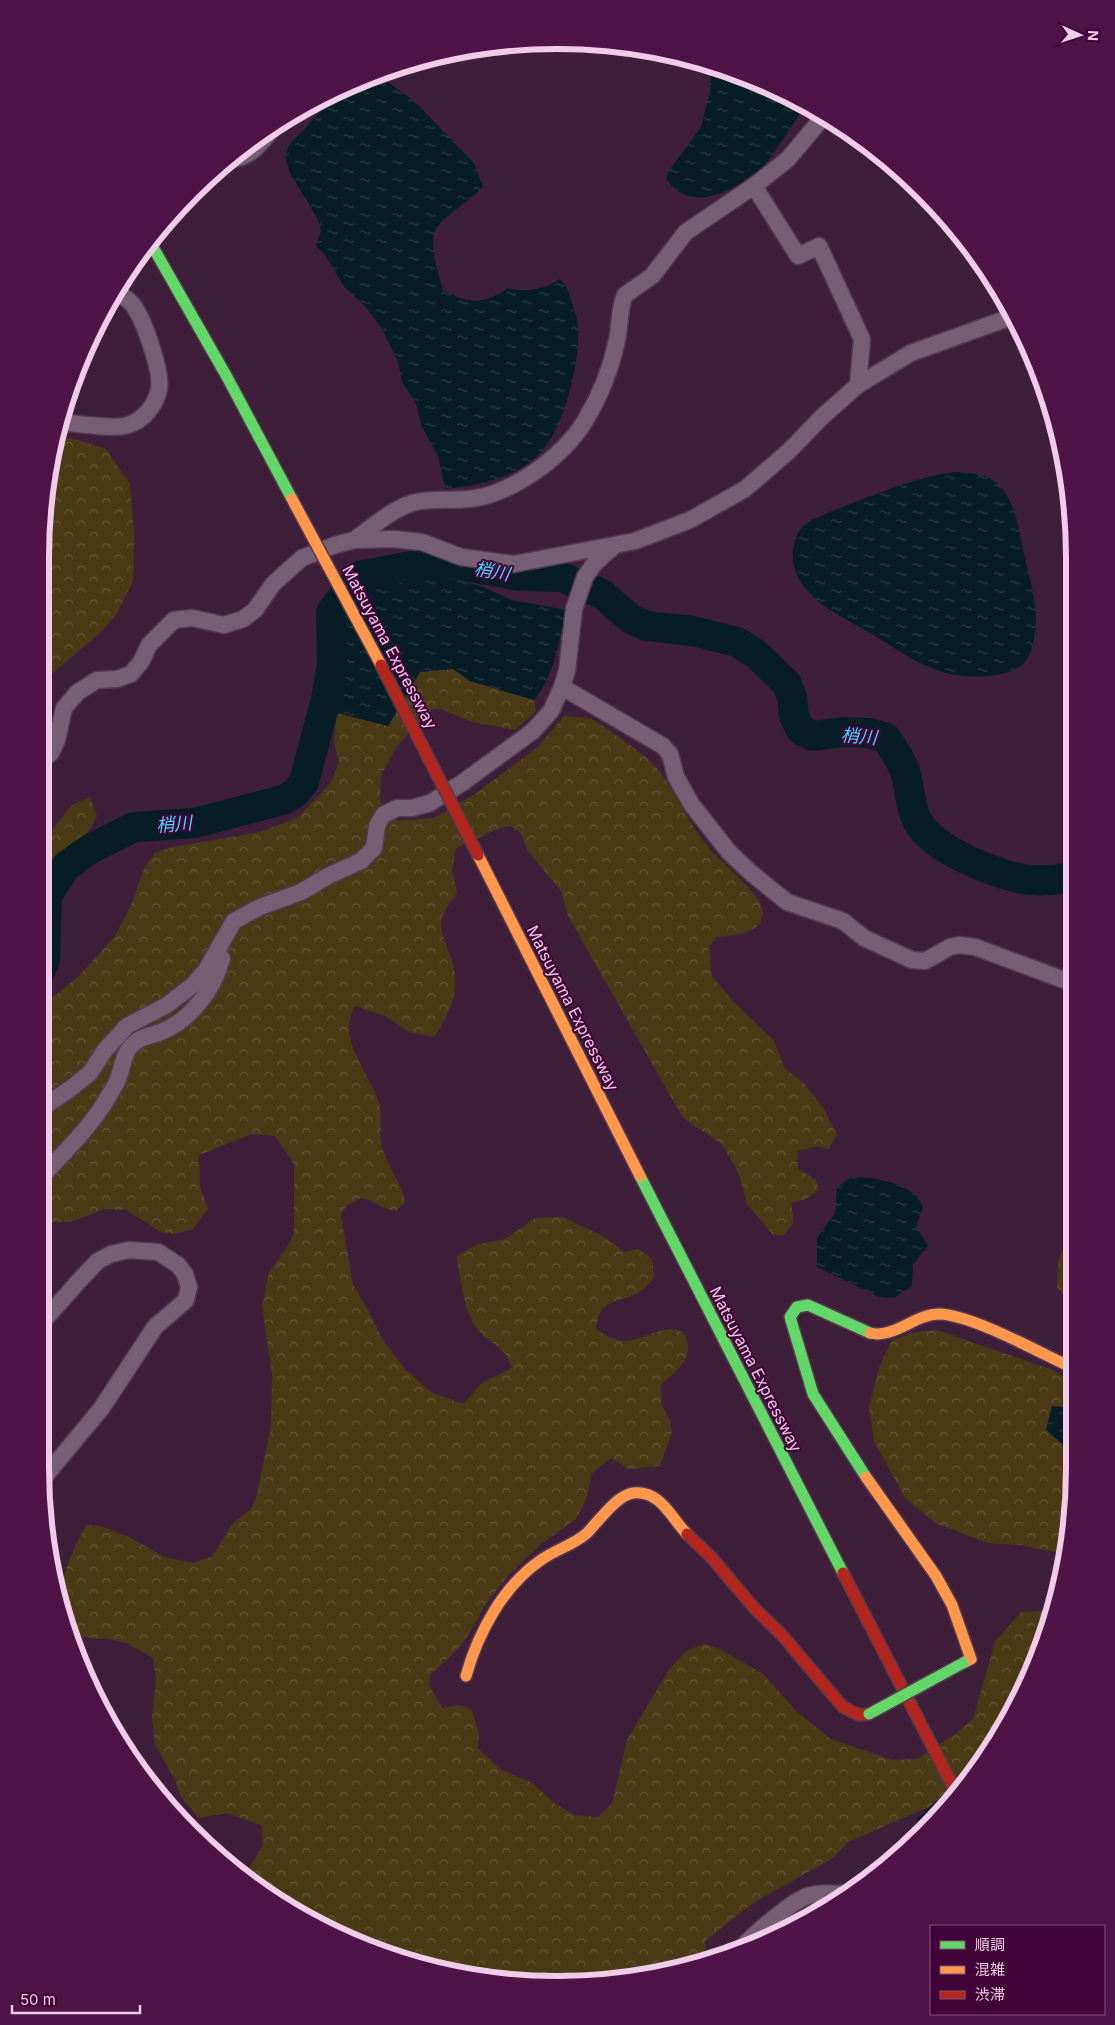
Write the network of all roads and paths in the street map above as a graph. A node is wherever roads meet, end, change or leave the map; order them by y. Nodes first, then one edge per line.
1 (819, 121) edge
2 (754, 186) junction
3 (154, 248) edge
4 (122, 294) edge
5 (1007, 319) edge
6 (858, 385) junction
7 (67, 423) edge
8 (354, 540) junction
9 (613, 547) junction
10 (562, 688) junction
11 (49, 755) edge
12 (223, 940) junction
13 (1066, 982) edge
14 (49, 1102) edge
15 (49, 1169) edge
16 (49, 1314) edge
17 (1066, 1364) edge
18 (49, 1471) edge
19 (466, 1676) dead end
20 (953, 1787) edge
21 (835, 1894) edge
22 (749, 1939) edge

1 - 2 street
2 - 6 street
2 - 8 street
3 - 20 main road, Matsuyama Expressway, bridge
4 - 7 street
5 - 6 street
6 - 9 street
8 - 9 street
8 - 11 street
9 - 10 street
10 - 12 street
10 - 13 street
12 - 14 street
12 - 15 street
16 - 18 street
17 - 19 main road, bridge
21 - 22 street

